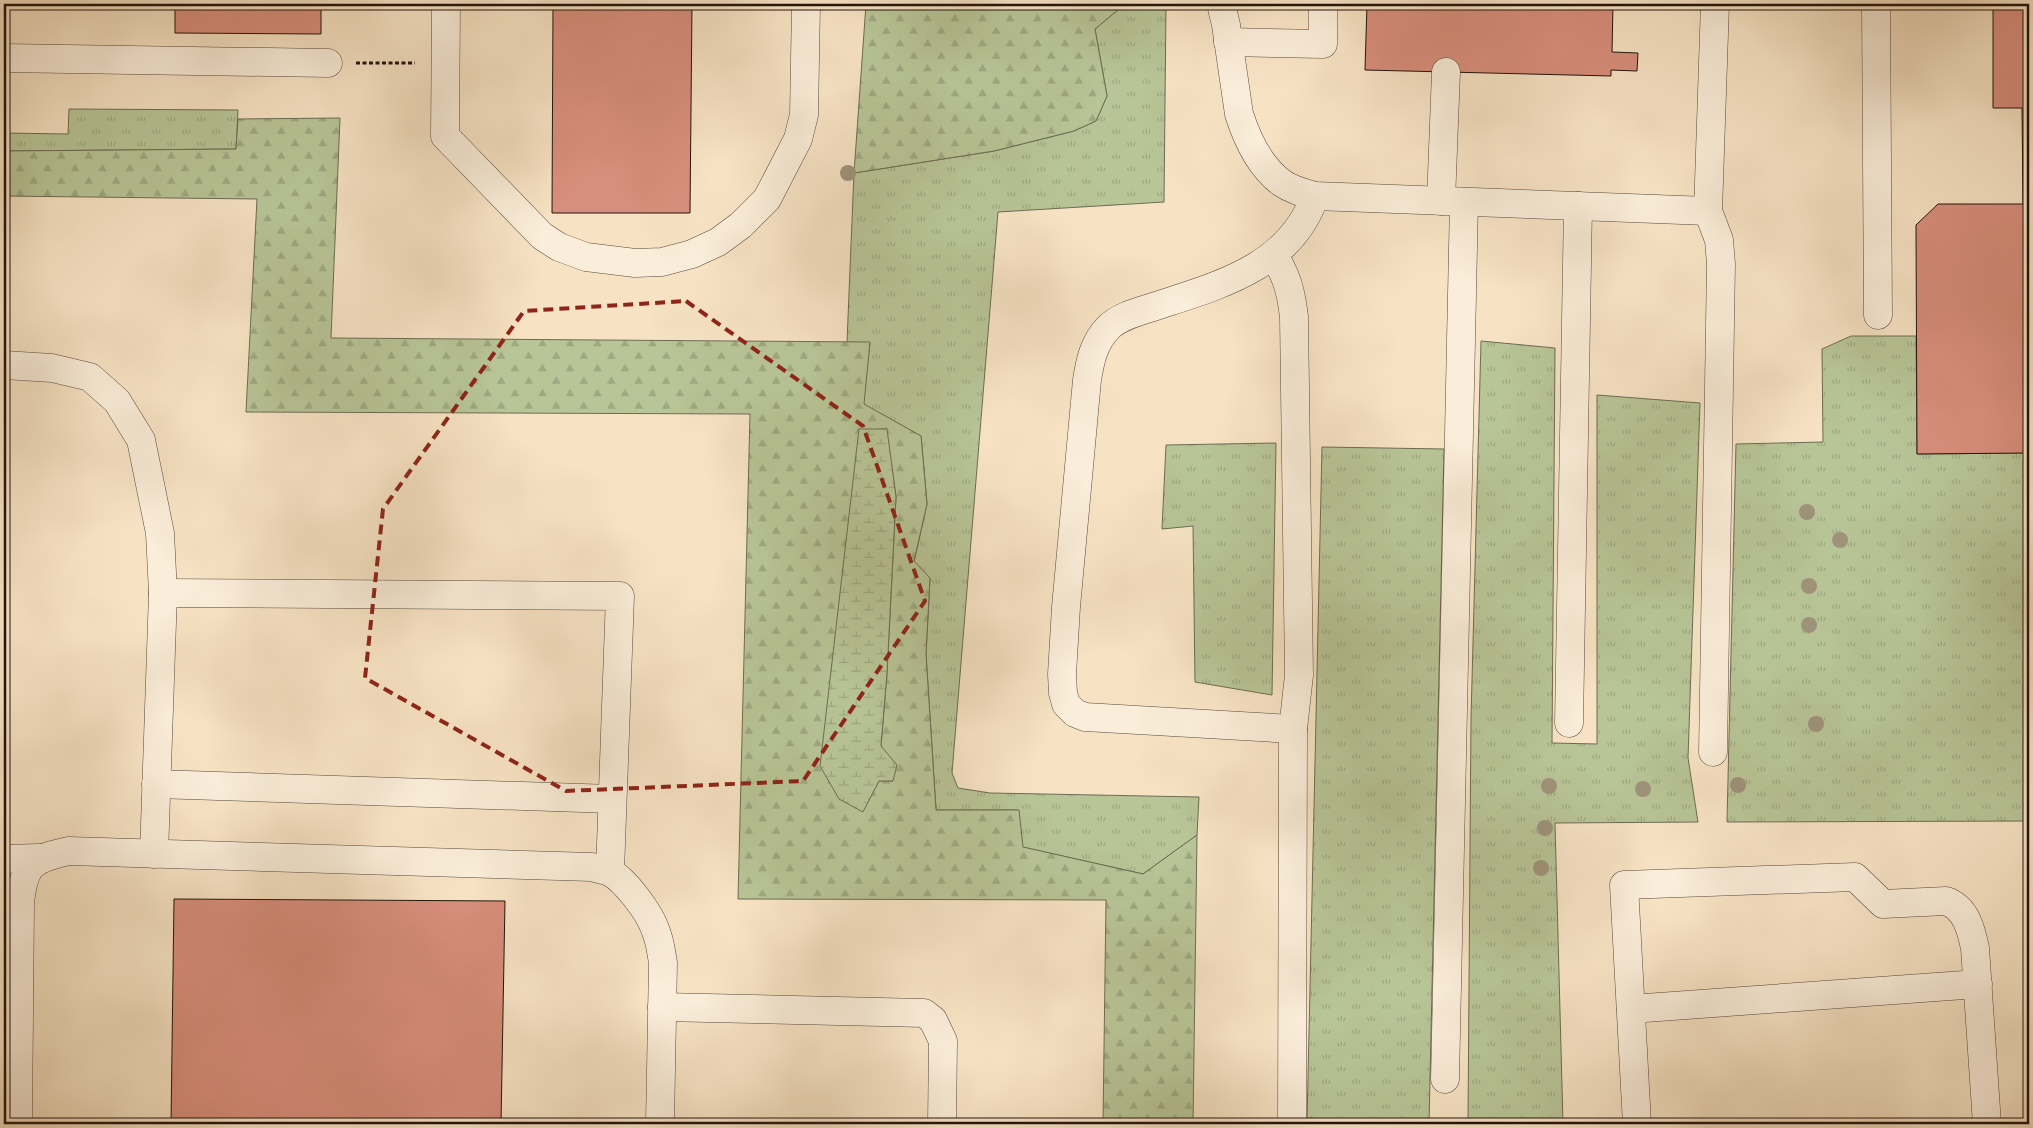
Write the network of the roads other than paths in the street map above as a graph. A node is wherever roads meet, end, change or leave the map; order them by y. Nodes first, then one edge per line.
1 (446, 4) edge
2 (806, 4) edge
3 (1221, 4) edge
4 (1323, 4) edge
5 (1715, 4) edge
6 (1876, 4) edge
7 (1228, 42) junction
8 (4, 58) edge
9 (328, 63) road end
10 (1446, 72) dead end
11 (1315, 196) junction
12 (1453, 202) junction
13 (1578, 206) junction
14 (1708, 211) junction
15 (1274, 255) junction
16 (1878, 315) dead end
17 (4, 365) edge
18 (163, 593) junction
19 (1570, 723) dead end
20 (1293, 729) junction
21 (1713, 752) dead end
22 (156, 784) junction
23 (612, 799) junction
24 (154, 854) junction
25 (39, 858) junction
26 (4, 859) edge
27 (610, 872) junction
28 (1978, 984) junction
29 (662, 1007) junction
30 (1631, 1009) junction
31 (1445, 1079) dead end
32 (18, 1124) edge
33 (660, 1124) edge
34 (942, 1124) edge
35 (1292, 1124) edge
36 (1637, 1124) edge
37 (1987, 1124) edge

1 - 2 lane
3 - 7 lane
4 - 7 lane
5 - 14 lane
6 - 16 lane
7 - 11 lane
8 - 9 lane
10 - 12 lane
11 - 12 lane
11 - 15 lane
12 - 13 lane
12 - 31 lane
13 - 14 lane
13 - 19 lane
14 - 21 lane
15 - 20 lane
15 - 20 lane
17 - 18 lane
18 - 22 lane
18 - 23 lane
20 - 35 lane
22 - 23 lane
22 - 24 lane
23 - 27 lane
24 - 25 lane
24 - 27 lane
25 - 26 lane
25 - 32 lane
27 - 29 lane
28 - 30 lane
28 - 30 lane
28 - 37 lane
29 - 33 lane
29 - 34 lane
30 - 36 lane

